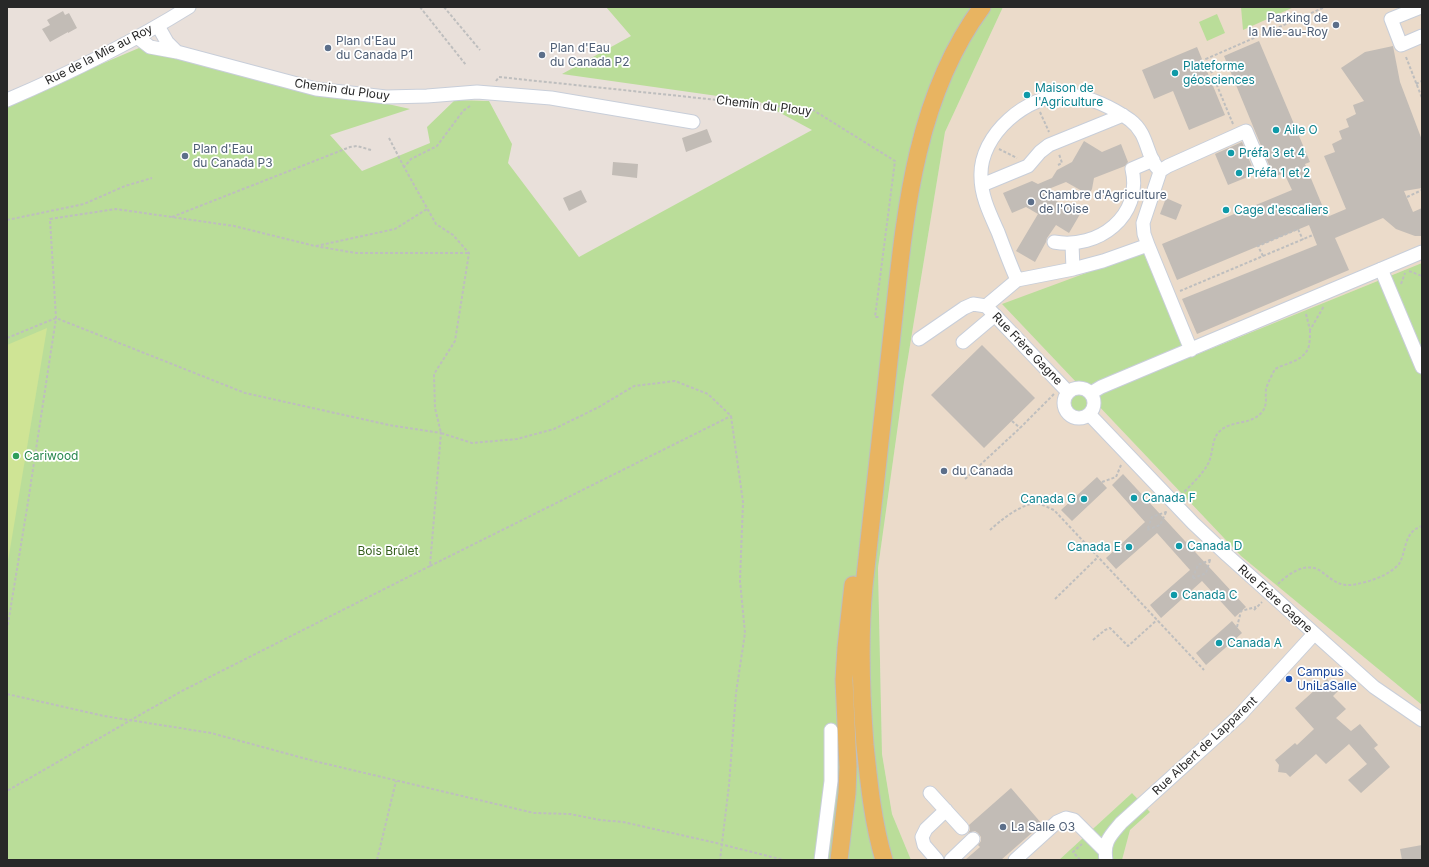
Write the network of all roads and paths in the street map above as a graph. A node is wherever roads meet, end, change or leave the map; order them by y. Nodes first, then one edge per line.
1 (190, 7) edge
2 (420, 7) edge
3 (444, 7) edge
4 (970, 7) edge
5 (982, 7) edge
6 (1325, 7) edge
7 (1421, 7) edge
8 (158, 26) junction
9 (1422, 36) edge
10 (137, 37) junction
11 (480, 50) dead end
12 (177, 52) junction
13 (1406, 56) dead end
14 (466, 65) dead end
15 (1422, 82) edge
16 (1416, 84) junction
17 (487, 93) junction
18 (1422, 98) edge
19 (7, 100) edge
20 (1035, 102) junction
21 (1122, 115) junction
22 (694, 122) dead end
23 (1237, 134) junction
24 (389, 138) dead end
25 (1054, 142) junction
26 (989, 144) junction
27 (371, 150) dead end
28 (1153, 160) junction
29 (1030, 164) junction
30 (404, 167) junction
31 (1160, 171) junction
32 (1263, 171) dead end
33 (152, 178) dead end
34 (982, 185) junction
35 (1422, 190) edge
36 (1407, 198) dead end
37 (427, 209) junction
38 (172, 217) junction
39 (7, 220) edge
40 (1314, 235) dead end
41 (1303, 240) junction
42 (1054, 242) dead end
43 (1072, 244) junction
44 (1148, 245) junction
45 (315, 246) junction
46 (1422, 252) edge
47 (469, 253) junction
48 (1263, 256) junction
49 (1073, 269) junction
50 (1381, 269) junction
51 (1406, 270) dead end
52 (1422, 276) edge
53 (1017, 280) junction
54 (1334, 289) junction
55 (1169, 296) junction
56 (1304, 302) junction
57 (991, 311) junction
58 (884, 317) junction
59 (56, 318) junction
60 (1310, 330) junction
61 (7, 338) edge
62 (919, 339) dead end
63 (963, 342) dead end
64 (1191, 350) junction
65 (1422, 367) edge
66 (1068, 392) junction
67 (1055, 394) dead end
68 (1091, 394) junction
69 (1089, 414) junction
70 (730, 416) junction
71 (1012, 421) dead end
72 (1020, 428) junction
73 (441, 433) junction
74 (1123, 463) dead end
75 (965, 479) dead end
76 (1102, 482) dead end
77 (1179, 498) dead end
78 (1166, 512) joint
79 (1422, 526) edge
80 (990, 530) dead end
81 (1098, 557) junction
82 (1210, 560) joint
83 (430, 566) junction
84 (1276, 587) dead end
85 (1055, 599) dead end
86 (1266, 599) dead end
87 (851, 604) junction
88 (1256, 607) junction
89 (1254, 610) dead end
90 (1157, 620) junction
91 (1237, 627) dead end
92 (7, 630) edge
93 (1314, 634) junction
94 (1093, 640) dead end
95 (1204, 670) dead end
96 (7, 694) edge
97 (130, 720) junction
98 (1422, 720) edge
99 (831, 730) dead end
100 (396, 781) junction
101 (7, 791) edge
102 (930, 792) dead end
103 (946, 810) junction
104 (962, 828) dead end
105 (973, 839) dead end
106 (721, 844) junction
107 (1105, 855) edge
108 (377, 860) edge
109 (720, 860) edge
110 (784, 860) edge
111 (821, 860) edge
112 (840, 860) edge
113 (873, 860) edge
114 (884, 860) edge
115 (937, 860) edge
116 (951, 860) edge
117 (1015, 860) edge

1 - 8 street, Rue de la Mie au Roy
2 - 14 path
3 - 11 path
4 - 58 main road
5 - 114 main road
6 - 23 path
7 - 9 street
8 - 10 street, Rue de la Mie au Roy
8 - 12 street
10 - 12 street, Chemin du Plouy
10 - 19 street, Rue de la Mie au Roy
12 - 17 street, Chemin du Plouy
13 - 16 path
15 - 16 path
16 - 18 path
17 - 22 street, Chemin du Plouy
17 - 30 path
17 - 58 path, Chemin du Plouy
20 - 21 street
20 - 25 path
20 - 26 street
21 - 25 street
21 - 28 street
23 - 31 street
23 - 32 street
24 - 30 path
25 - 29 street
26 - 29 path
26 - 34 street
27 - 38 path
28 - 31 street
28 - 43 street
29 - 34 street
30 - 37 path
31 - 44 street
33 - 39 path
34 - 53 street
35 - 36 path
37 - 45 path
37 - 47 path
38 - 45 path
38 - 59 path
40 - 41 path
41 - 48 path
41 - 48 path
42 - 43 street
43 - 49 street
44 - 49 street
44 - 55 street
45 - 47 path
46 - 50 street
47 - 73 path
48 - 55 path
49 - 53 street
50 - 54 street
50 - 65 street
51 - 52 path
53 - 57 street
54 - 56 street
54 - 60 path
55 - 64 street
56 - 60 path
56 - 64 street
57 - 62 street
57 - 63 street
57 - 66 street, Rue Frère Gagne
58 - 87 main road
59 - 61 path
59 - 73 path
59 - 92 path
60 - 77 path
64 - 68 street
66 - 68 street, Rue Frère Gagne
66 - 69 street, Rue Frère Gagne
67 - 72 path
68 - 69 street
69 - 93 street, Rue Frère Gagne
70 - 73 path
70 - 83 path
70 - 106 path
71 - 72 path
72 - 75 path
73 - 83 path
74 - 76 path
78 - 78 path
79 - 84 path
80 - 81 path
81 - 85 path
81 - 90 path
82 - 82 path
83 - 97 path
86 - 88 path
87 - 112 main road
87 - 113 main road
88 - 89 path
88 - 91 path
90 - 94 path
90 - 95 path
93 - 98 street, Rue Frère Gagne
93 - 107 street, Rue Albert de Lapparent
96 - 97 path
97 - 100 path
97 - 101 path
99 - 111 street
100 - 106 path
100 - 108 path
102 - 103 street
103 - 104 street
103 - 115 street
105 - 116 street
106 - 109 path
106 - 110 path
107 - 117 street

